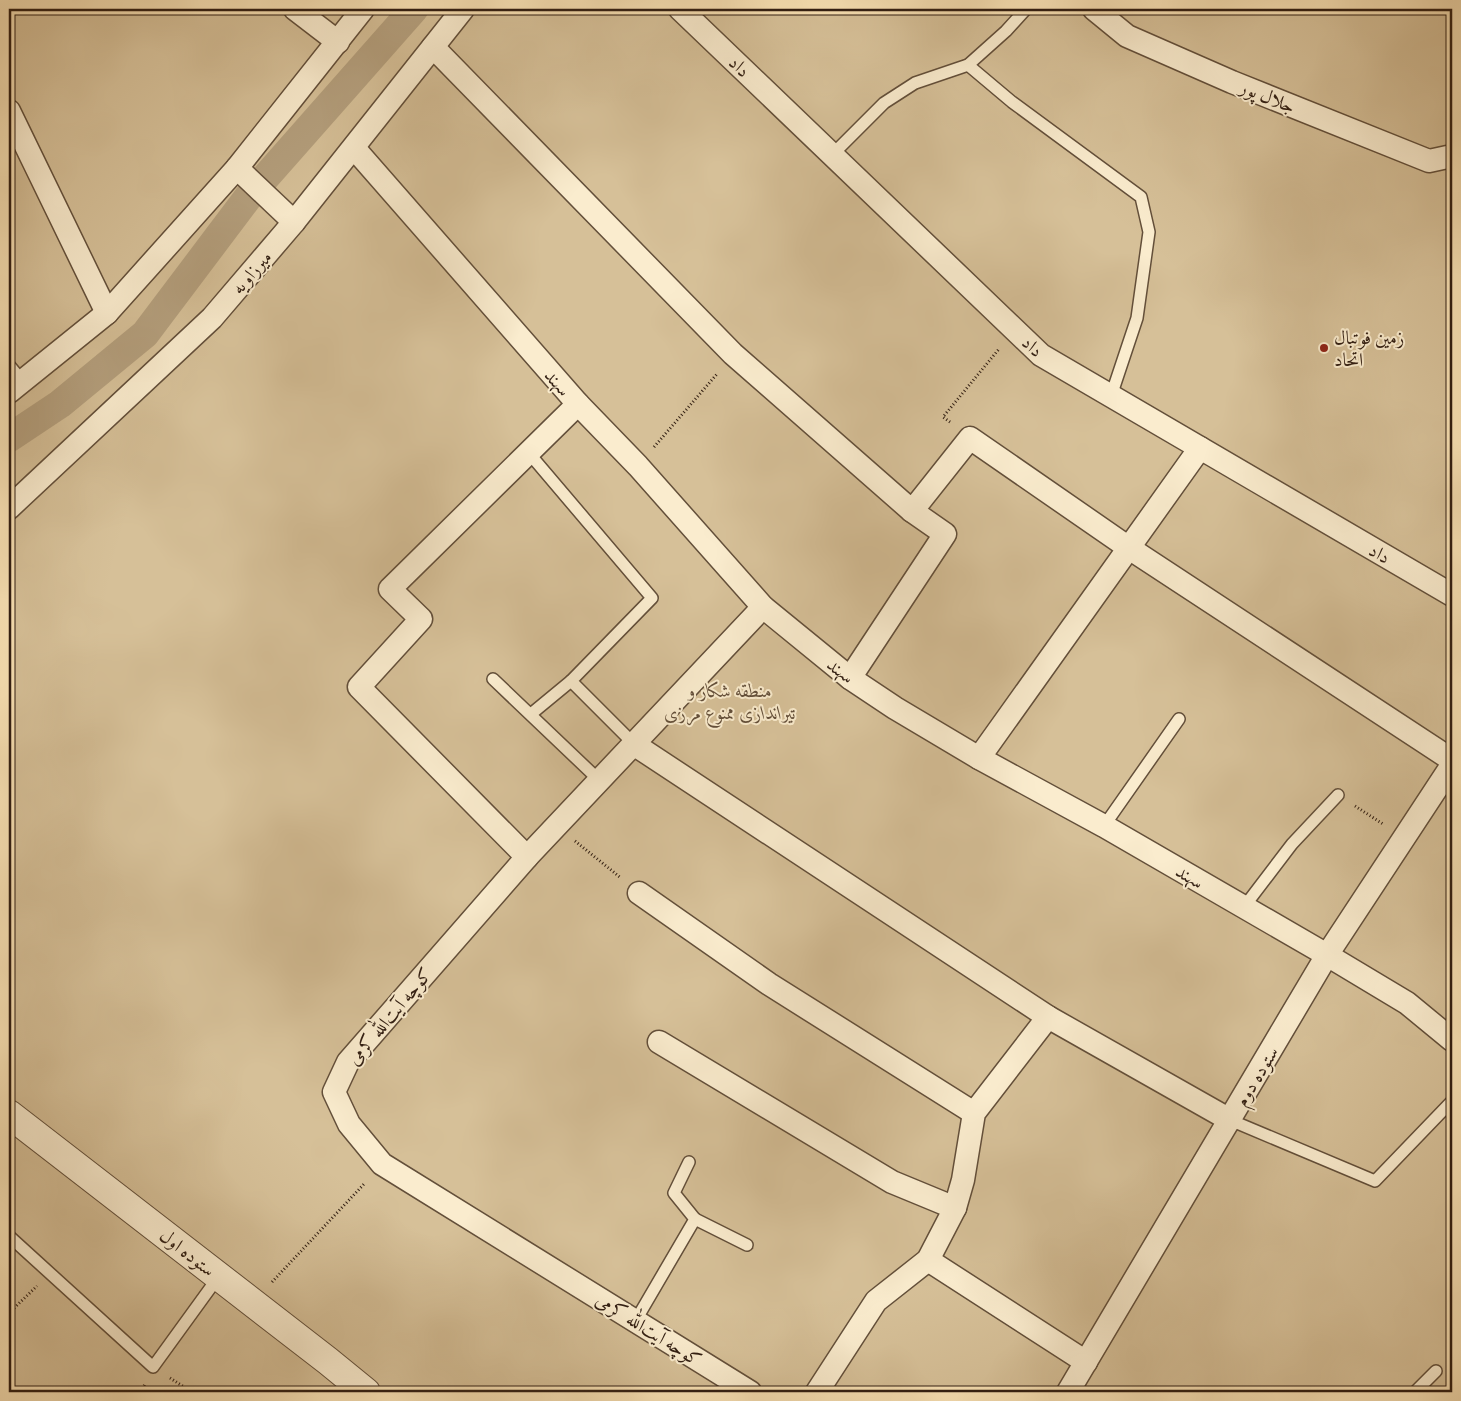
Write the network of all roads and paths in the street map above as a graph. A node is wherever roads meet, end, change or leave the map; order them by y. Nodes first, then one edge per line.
1 (295, 9) edge
2 (363, 9) edge
3 (463, 9) edge
4 (680, 9) edge
5 (1026, 9) edge
6 (1094, 9) edge
7 (338, 42) junction
8 (433, 46) junction
9 (968, 65) junction
10 (9, 112) edge
11 (354, 148) junction
12 (832, 154) junction
13 (1452, 156) edge
14 (241, 172) junction
15 (294, 222) junction
16 (107, 313) junction
17 (1015, 330) junction
18 (733, 354) junction
19 (9, 365) edge
20 (16, 387) edge
21 (1111, 396) junction
22 (578, 404) junction
23 (970, 438) junction
24 (1200, 448) junction
25 (528, 452) junction
26 (638, 466) junction
27 (9, 508) edge
28 (912, 511) junction
29 (1129, 548) junction
30 (1452, 595) edge
31 (763, 607) junction
32 (493, 678) dead end
33 (850, 678) junction
34 (571, 682) junction
35 (531, 714) junction
36 (1179, 719) dead end
37 (634, 745) junction
38 (979, 758) junction
39 (1452, 760) edge
40 (1452, 765) edge
41 (600, 781) junction
42 (1338, 795) joint
43 (557, 826) junction
44 (1104, 826) junction
45 (1405, 838) junction
46 (527, 857) junction
47 (638, 892) joint
48 (1244, 907) junction
49 (1328, 955) junction
50 (1048, 1017) junction
51 (1452, 1040) edge
52 (659, 1042) dead end
53 (1452, 1101) edge
54 (974, 1113) junction
55 (9, 1114) edge
56 (1230, 1120) junction
57 (689, 1162) dead end
58 (382, 1164) junction
59 (955, 1208) junction
60 (696, 1220) junction
61 (9, 1236) edge
62 (747, 1245) dead end
63 (928, 1260) junction
64 (50, 1274) junction
65 (219, 1276) junction
66 (253, 1303) junction
67 (9, 1314) edge
68 (636, 1320) junction
69 (1086, 1362) junction
70 (1436, 1371) dead end
71 (366, 1392) edge
72 (750, 1392) edge
73 (817, 1392) edge
74 (1068, 1392) edge
75 (1415, 1392) edge

1 - 7 street
2 - 7 street
3 - 8 street, میرزاویه
4 - 12 street, داد
5 - 9 lane
6 - 13 street, جلال پور
7 - 14 street
8 - 11 street, میرزاویه
8 - 18 street
9 - 12 lane
9 - 21 lane
10 - 16 street
11 - 15 street, میرزاویه
11 - 22 street, سهند
12 - 17 street, داد
14 - 15 street
14 - 16 street
15 - 27 street, میرزاویه
16 - 20 street
17 - 21 street, داد
17 - 23 path
18 - 26 path
18 - 28 street
19 - 20 lane
21 - 24 street, داد
22 - 25 street
22 - 26 street, سهند
23 - 28 street
23 - 29 street
24 - 29 street
24 - 30 street, داد
25 - 34 lane
25 - 46 street
26 - 31 street, سهند
28 - 33 street
29 - 38 street
29 - 39 street
31 - 33 street, سهند
31 - 37 street, کوچه آیت‌الله کرمی
32 - 35 lane
33 - 38 street, سهند
34 - 35 lane
34 - 37 lane
35 - 41 lane
36 - 44 lane
37 - 41 street, کوچه آیت‌الله کرمی
37 - 50 street
38 - 44 street, سهند
40 - 45 street, ستوده دوم
41 - 43 street, کوچه آیت‌الله کرمی
42 - 45 path
42 - 48 lane
43 - 46 street, کوچه آیت‌الله کرمی
43 - 47 path
44 - 48 street, سهند
45 - 49 street, ستوده دوم
46 - 58 street, کوچه آیت‌الله کرمی
47 - 54 street
48 - 49 street, سهند
49 - 51 street, سهند
49 - 56 street, ستوده دوم
50 - 54 street
50 - 56 street
52 - 59 street
53 - 56 lane
54 - 59 street
55 - 65 street, ستوده اول
56 - 69 street, ستوده دوم
57 - 60 lane
58 - 66 path
58 - 68 street, کوچه آیت‌الله کرمی
59 - 63 street
60 - 62 lane
60 - 68 lane
61 - 64 lane
63 - 69 street
63 - 73 street
64 - 65 lane
64 - 67 path
65 - 66 street, ستوده اول
66 - 71 street, ستوده اول
68 - 72 street, کوچه آیت‌الله کرمی
69 - 74 street, ستوده دوم
70 - 75 lane

